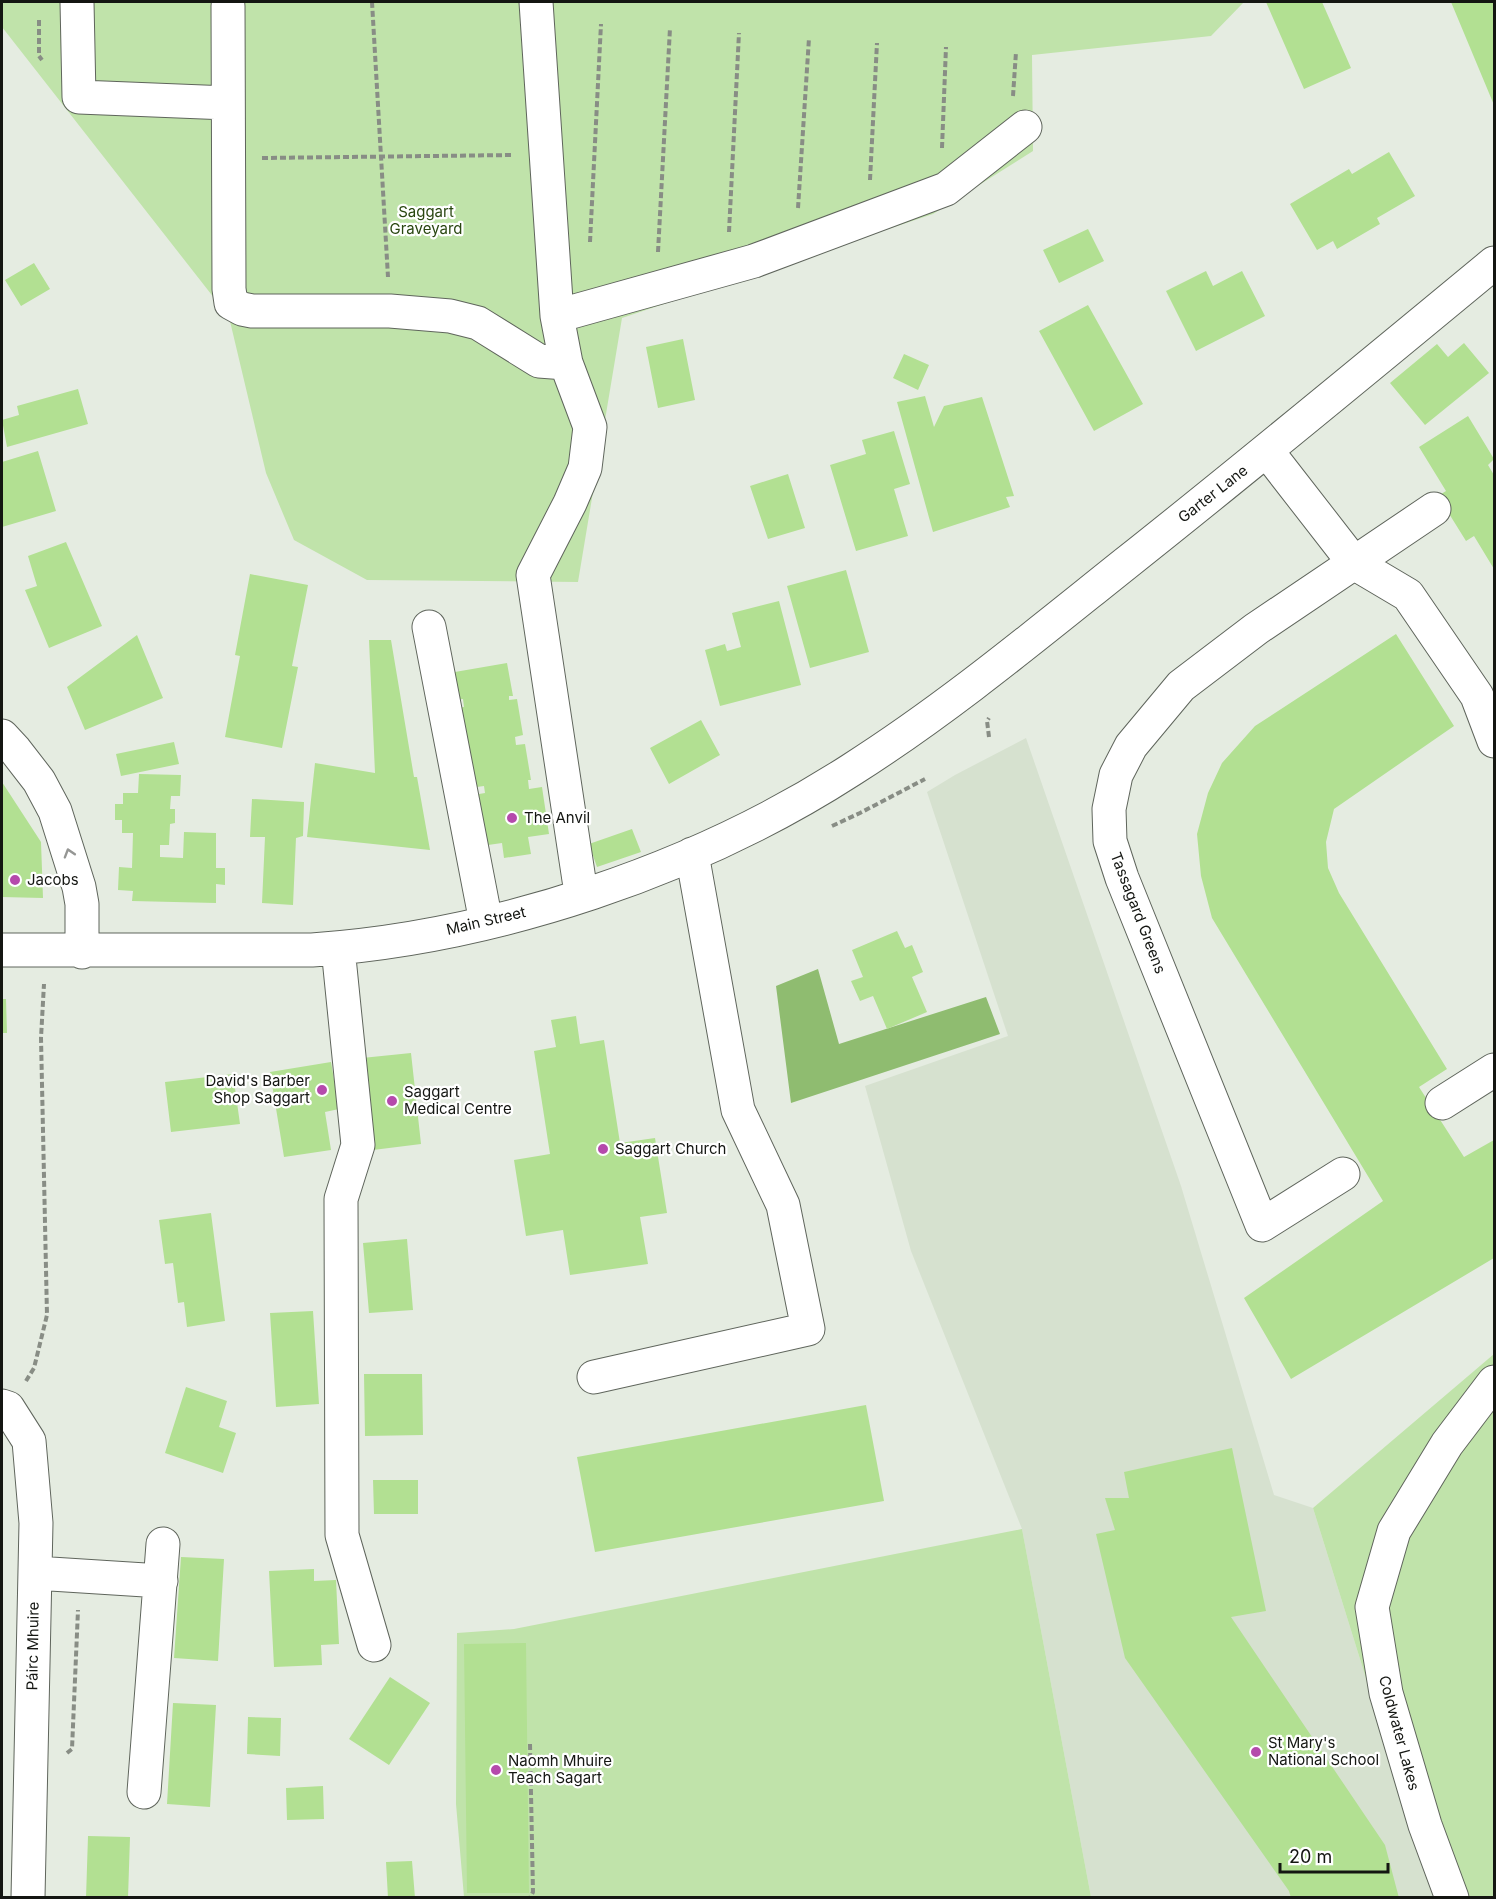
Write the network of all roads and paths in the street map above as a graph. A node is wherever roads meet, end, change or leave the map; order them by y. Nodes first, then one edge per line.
1 (77, 2) edge
2 (372, 2) edge
3 (537, 2) edge
4 (228, 6) dead end
5 (601, 24) dead end
6 (670, 28) dead end
7 (740, 33) dead end
8 (809, 38) dead end
9 (877, 43) dead end
10 (946, 47) dead end
11 (228, 103) junction
12 (1025, 127) dead end
13 (516, 155) dead end
14 (381, 157) junction
15 (228, 158) junction
16 (940, 191) junction
17 (868, 218) junction
18 (796, 245) junction
19 (589, 249) dead end
20 (1494, 263) edge
21 (727, 268) junction
22 (657, 288) junction
23 (390, 310) junction
24 (557, 316) junction
25 (566, 363) junction
26 (1268, 451) junction
27 (1434, 509) dead end
28 (1354, 564) junction
29 (429, 627) dead end
30 (926, 719) joint
31 (2, 736) edge
32 (1494, 741) edge
33 (692, 854) junction
34 (584, 895) junction
35 (486, 922) junction
36 (338, 948) junction
37 (2, 950) edge
38 (82, 951) junction
39 (45, 976) dead end
40 (1494, 1070) edge
41 (1442, 1103) dead end
42 (1343, 1174) dead end
43 (594, 1377) dead end
44 (1494, 1382) edge
45 (25, 1383) dead end
46 (2, 1406) edge
47 (163, 1544) dead end
48 (34, 1573) junction
49 (161, 1581) junction
50 (374, 1645) dead end
51 (530, 1744) dead end
52 (144, 1792) dead end
53 (28, 1898) edge
54 (530, 1898) edge
55 (1452, 1898) edge

1 - 11 street
2 - 14 path
3 - 24 street
4 - 11 street
5 - 19 path
6 - 22 path
7 - 21 path
8 - 18 path
9 - 17 path
10 - 16 path
11 - 15 street
12 - 16 street
13 - 14 path
14 - 15 path
14 - 23 path
15 - 23 street
16 - 17 street
17 - 18 street
18 - 21 street
20 - 26 street, Garter Lane
21 - 22 street
22 - 24 street
23 - 25 street
24 - 25 street
25 - 34 street
26 - 28 street
26 - 30 street, Garter Lane
27 - 28 street, Tassagard Greens
28 - 32 street
28 - 42 street, Tassagard Greens
29 - 35 street
30 - 33 street, Main Street
38 -> 31 street
33 - 34 street, Main Street
33 - 43 street
34 - 35 street, Main Street
35 - 36 street, Main Street
36 - 38 street, Main Street
36 - 50 street
37 - 38 street, Main Street
39 - 45 path
40 - 41 street
44 - 55 street, Coldwater Lakes
46 - 48 street, Páirc Mhuire
47 - 49 street
48 - 49 street
48 - 53 street, Páirc Mhuire
49 - 52 street
51 - 54 path

